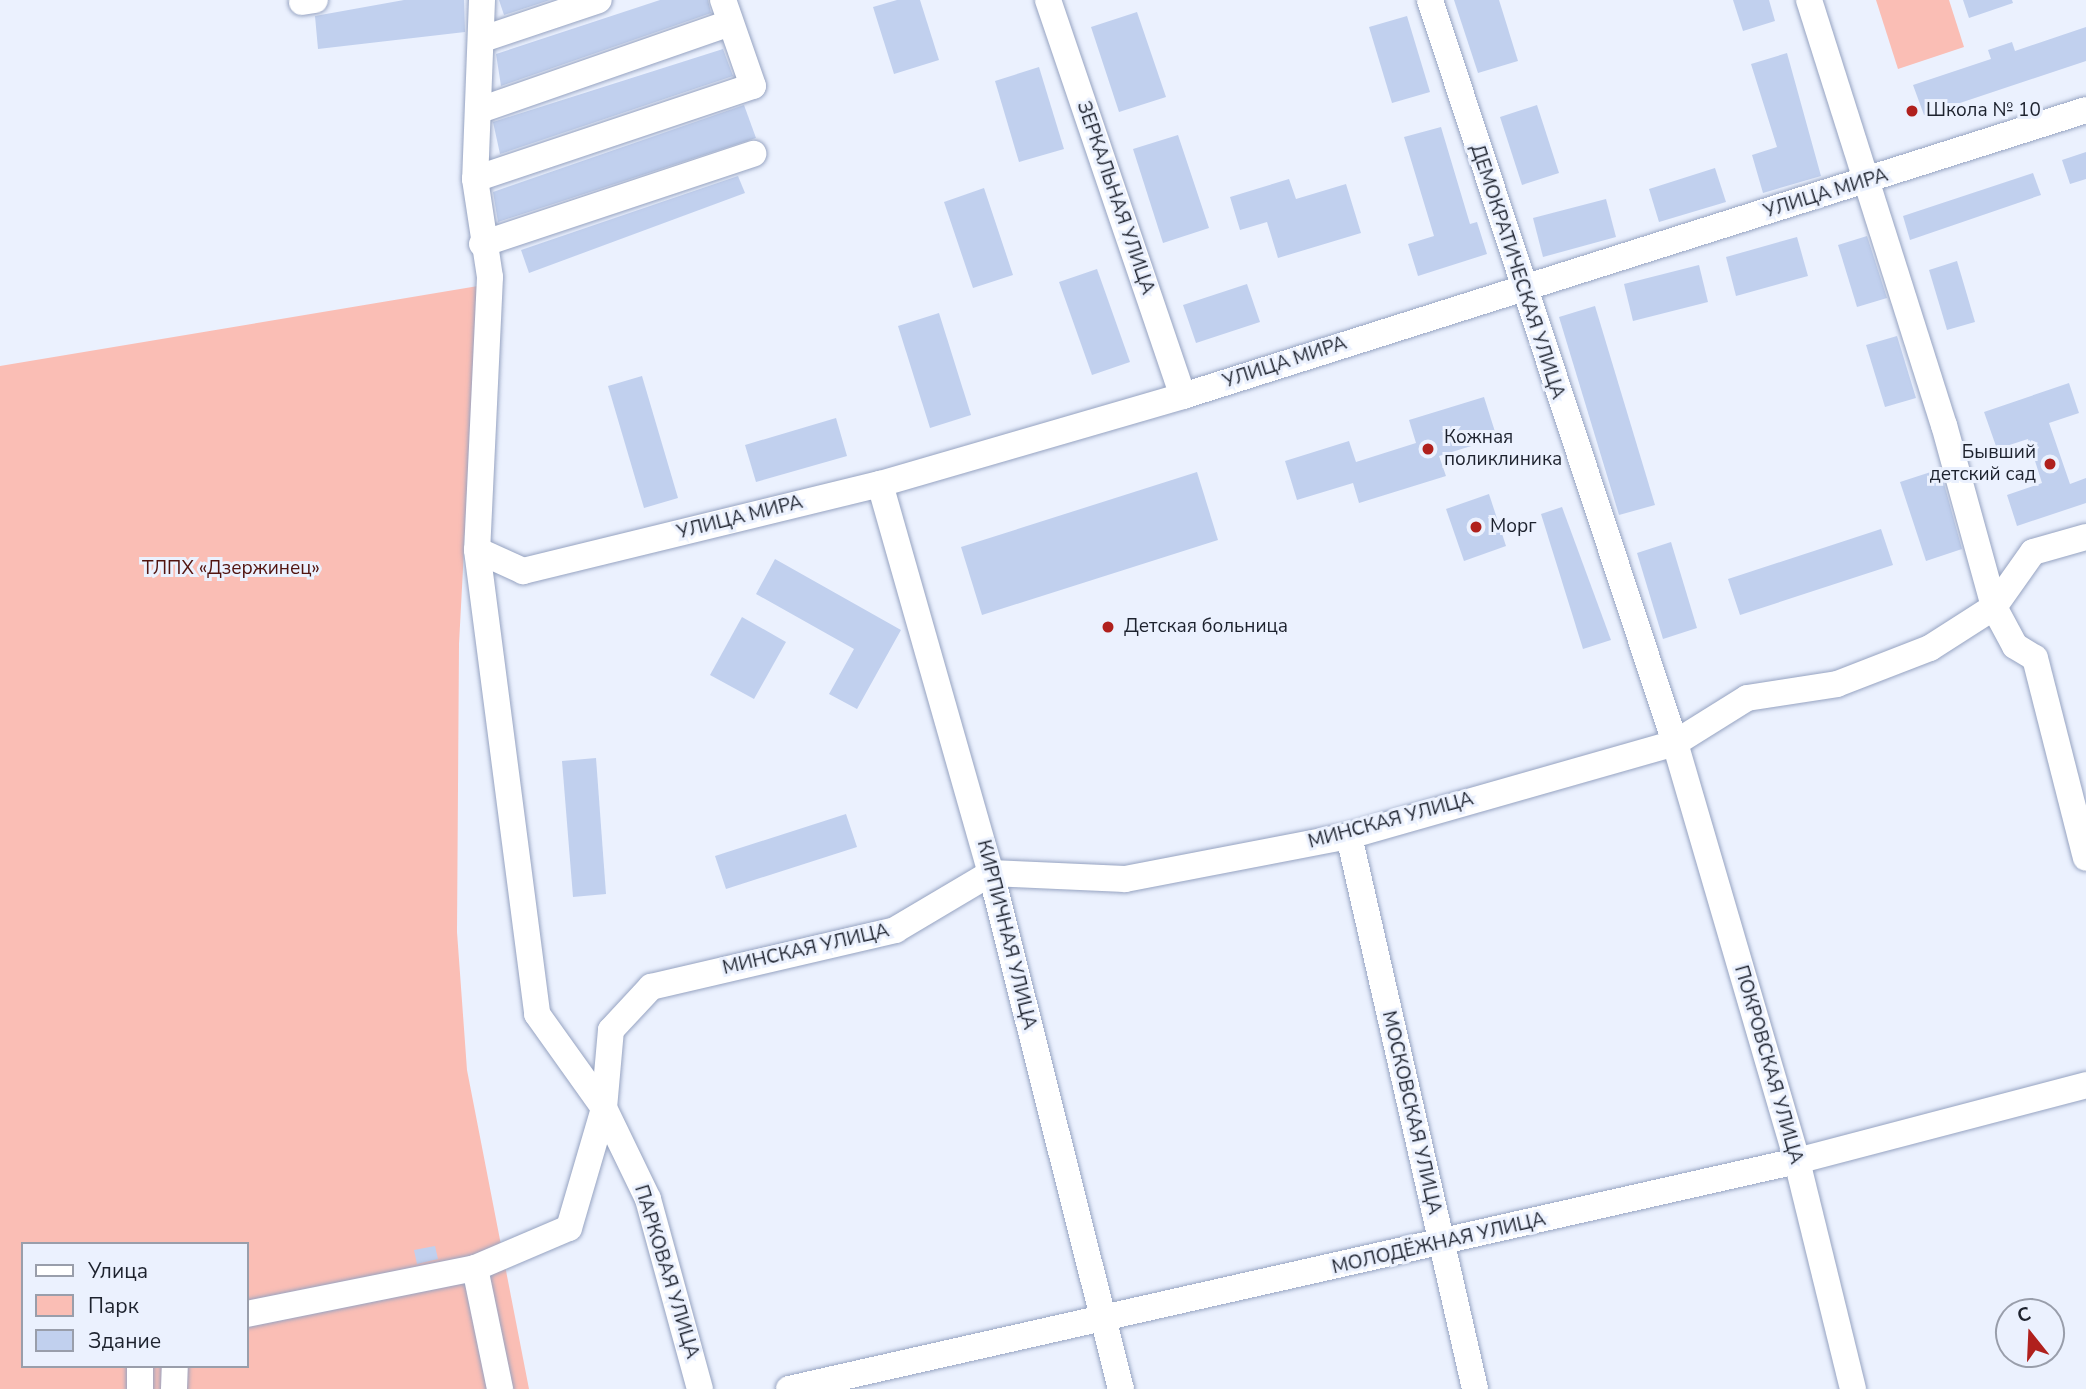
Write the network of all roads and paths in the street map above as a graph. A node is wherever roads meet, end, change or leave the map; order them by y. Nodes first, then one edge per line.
1 (482, 0) edge
2 (599, 0) edge
3 (1048, 0) edge
4 (1430, 0) edge
5 (1809, 0) edge
6 (726, 12) edge
7 (483, 39) junction
8 (480, 110) junction
9 (2086, 110) edge
10 (753, 154) dead end
11 (475, 179) junction
12 (1867, 182) junction
13 (482, 244) junction
14 (1520, 287) junction
15 (1183, 396) junction
16 (880, 484) junction
17 (2086, 537) edge
18 (477, 550) junction
19 (1994, 607) junction
20 (1675, 743) junction
21 (1349, 836) junction
22 (2086, 858) edge
23 (992, 873) junction
24 (2086, 1085) edge
25 (604, 1108) junction
26 (1797, 1161) junction
27 (1440, 1244) junction
28 (475, 1268) junction
29 (248, 1314) edge
30 (1103, 1321) junction
31 (140, 1368) edge
32 (175, 1368) edge
33 (140, 1389) edge
34 (174, 1389) edge
35 (500, 1389) edge
36 (700, 1389) edge
37 (789, 1389) edge
38 (1121, 1389) edge
39 (1475, 1389) edge
40 (1853, 1389) edge

1 - 7 street
2 - 7 street
3 - 15 street, ЗЕРКАЛЬНАЯ УЛИЦА
4 - 14 street, ДЕМОКРАТИЧЕСКАЯ УЛИЦА
5 - 12 street
6 - 8 street
6 - 11 street
7 - 8 street
8 - 11 street
9 - 12 street, УЛИЦА МИРА
10 - 13 street
11 - 13 street
12 - 14 street, УЛИЦА МИРА
12 - 19 street
13 - 18 street
14 - 15 street, УЛИЦА МИРА
14 - 20 street, ДЕМОКРАТИЧЕСКАЯ УЛИЦА
15 - 16 street, УЛИЦА МИРА
16 - 18 street, УЛИЦА МИРА
16 - 23 street, КИРПИЧНАЯ УЛИЦА
17 - 19 street, МИНСКАЯ УЛИЦА
18 - 25 street, ПАРКОВАЯ УЛИЦА
19 - 20 street, МИНСКАЯ УЛИЦА
19 - 22 street
20 - 21 street, МИНСКАЯ УЛИЦА
20 - 26 street, ПОКРОВСКАЯ УЛИЦА
21 - 23 street, МИНСКАЯ УЛИЦА
21 - 27 street, МОСКОВСКАЯ УЛИЦА
23 - 25 street, МИНСКАЯ УЛИЦА
23 - 30 street, КИРПИЧНАЯ УЛИЦА
24 - 26 street, МОЛОДЁЖНАЯ УЛИЦА
25 - 28 street
25 - 36 street, ПАРКОВАЯ УЛИЦА
26 - 27 street, МОЛОДЁЖНАЯ УЛИЦА
26 - 40 street, ПОКРОВСКАЯ УЛИЦА
27 - 30 street, МОЛОДЁЖНАЯ УЛИЦА
27 - 39 street, МОСКОВСКАЯ УЛИЦА
28 - 29 street
28 - 35 street
30 - 37 street, МОЛОДЁЖНАЯ УЛИЦА
30 - 38 street, КИРПИЧНАЯ УЛИЦА
31 - 33 street
32 - 34 street

